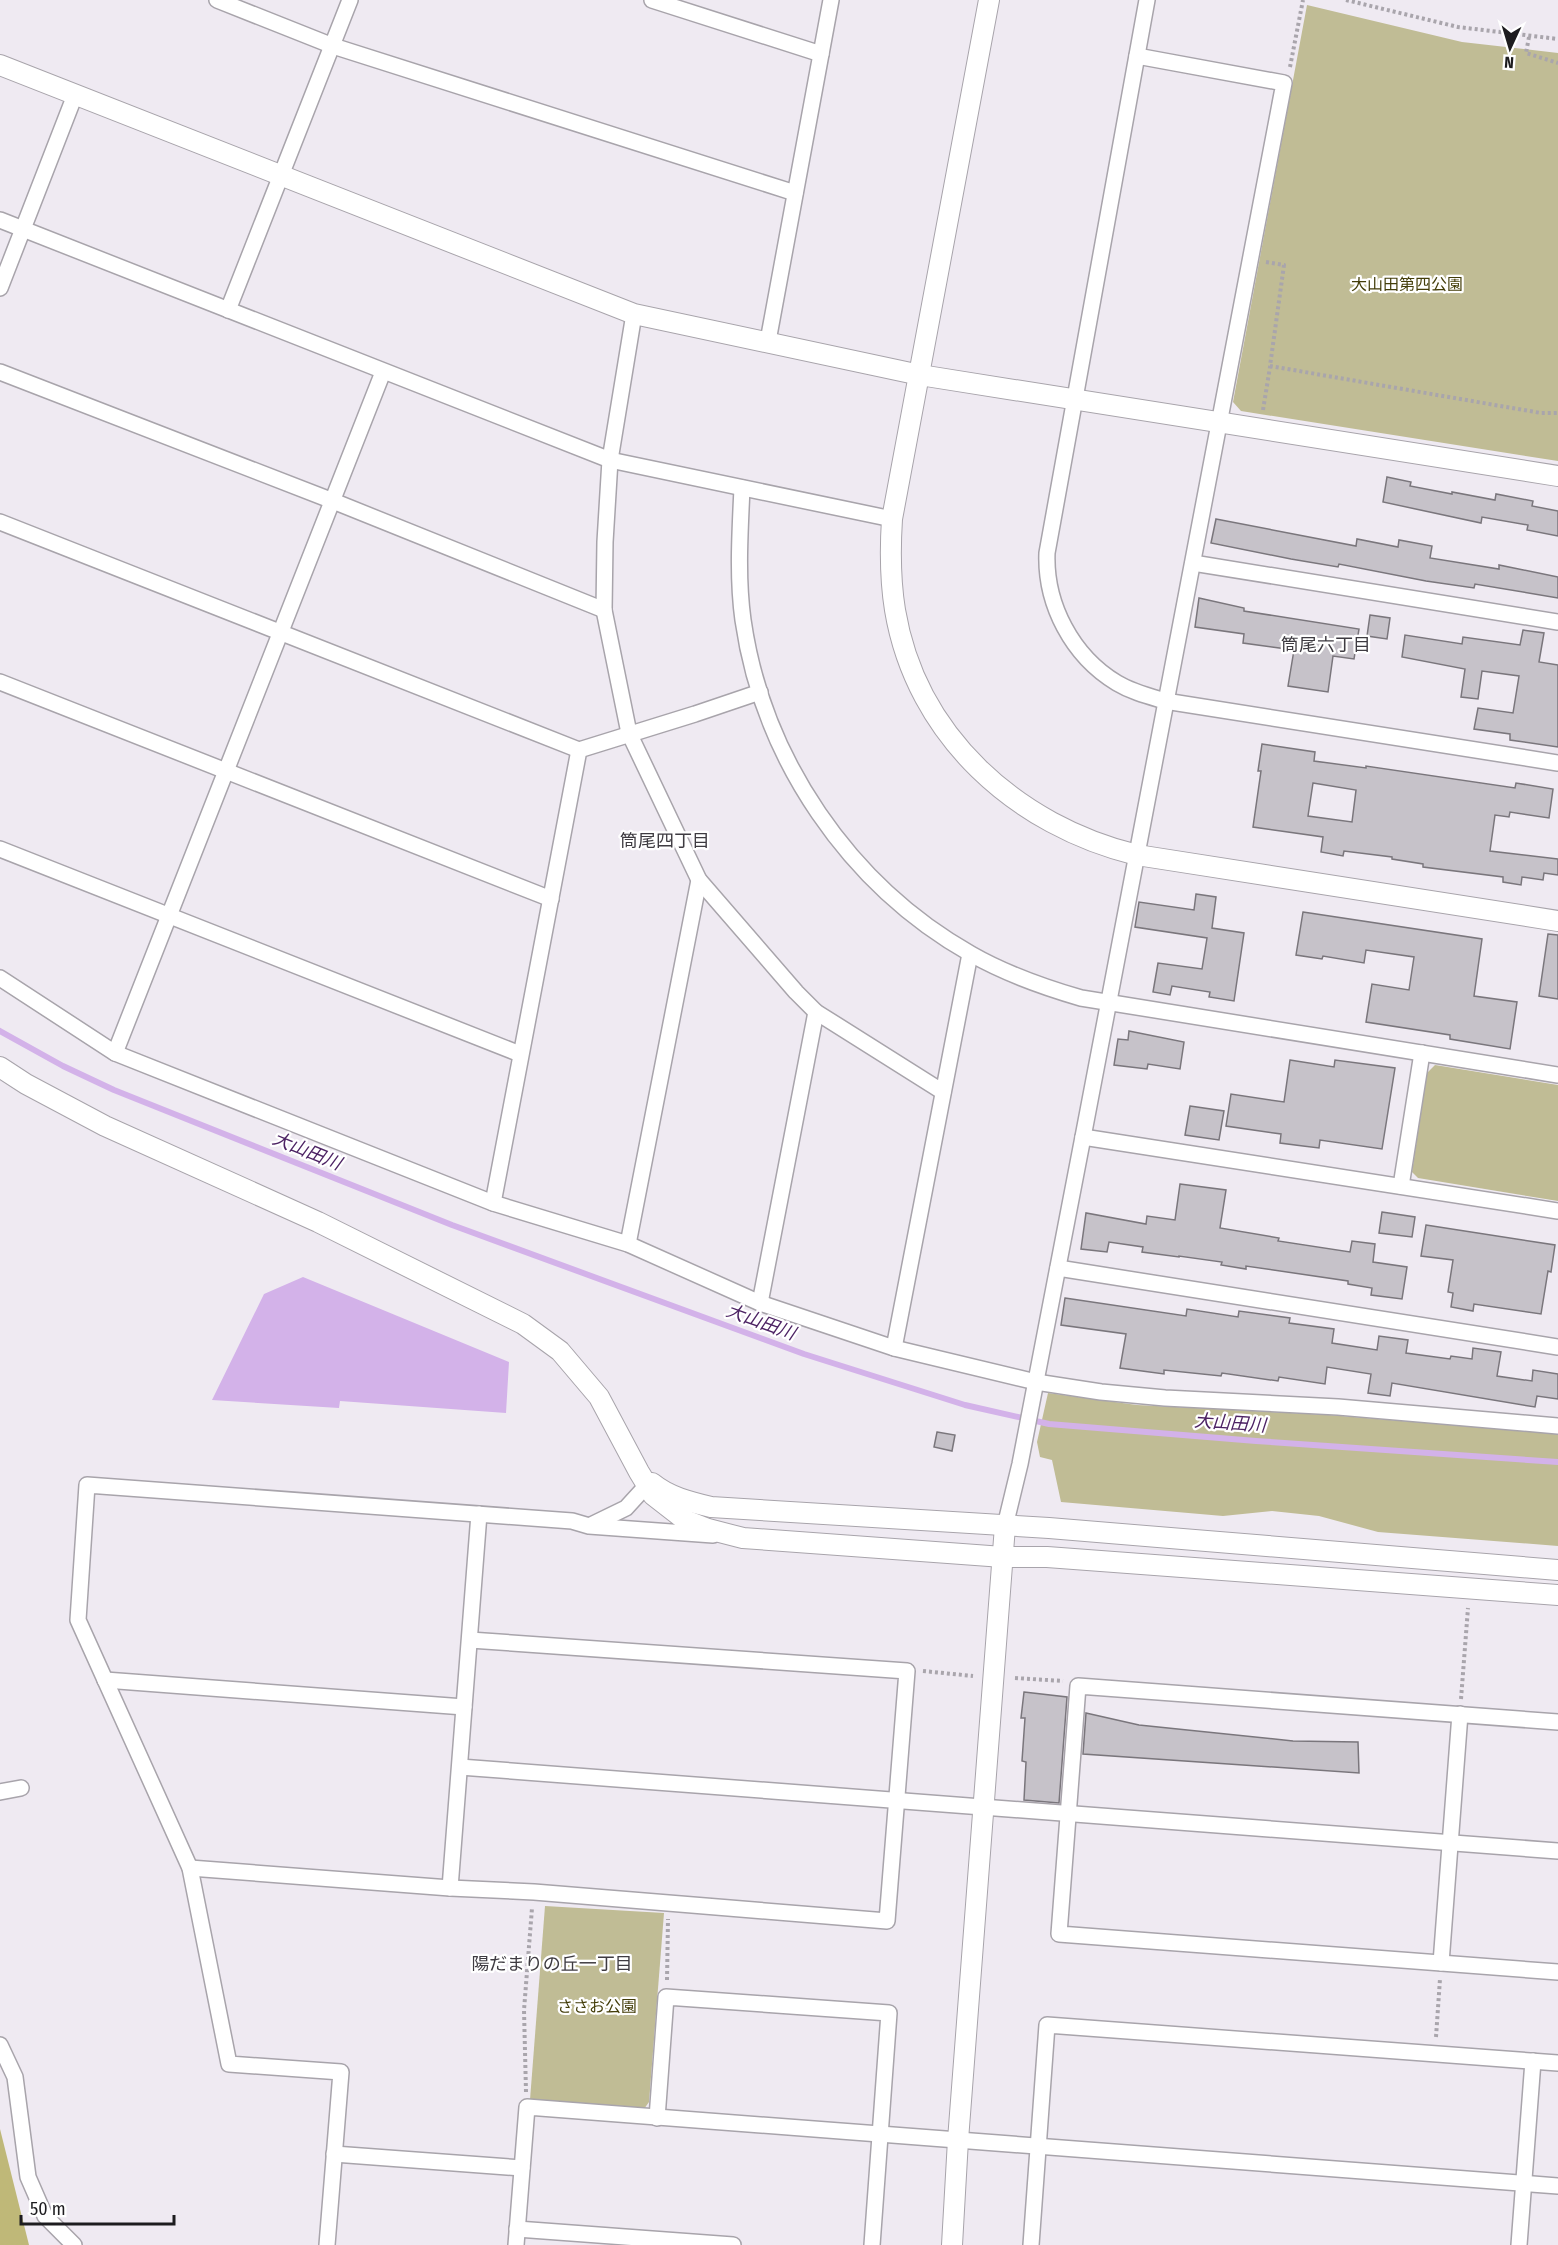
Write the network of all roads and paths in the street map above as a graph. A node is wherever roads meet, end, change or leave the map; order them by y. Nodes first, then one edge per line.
1 (217, 0) edge
2 (350, 0) edge
3 (652, 0) edge
4 (831, 0) edge
5 (989, 0) edge
6 (1148, 0) edge
7 (1303, 0) edge
8 (1346, 0) edge
9 (1529, 37) junction
10 (1558, 39) edge
11 (333, 46) junction
12 (821, 54) junction
13 (1137, 56) junction
14 (1558, 63) edge
15 (0, 65) edge
16 (1284, 83) junction
17 (75, 95) junction
18 (282, 176) junction
19 (795, 193) junction
20 (0, 220) edge
21 (23, 230) junction
22 (1251, 260) junction
23 (0, 288) edge
24 (228, 310) junction
25 (634, 314) junction
26 (768, 341) junction
27 (1270, 366) junction
28 (0, 372) edge
29 (383, 372) junction
30 (920, 375) junction
31 (1074, 398) junction
32 (1263, 410) dead end
33 (1558, 413) edge
34 (1220, 422) junction
35 (610, 460) junction
36 (1558, 476) edge
37 (742, 489) junction
38 (333, 501) junction
39 (892, 519) junction
40 (0, 522) edge
41 (1192, 563) junction
42 (604, 610) junction
43 (1558, 622) edge
44 (280, 631) junction
45 (0, 682) edge
46 (760, 692) junction
47 (1165, 701) junction
48 (629, 733) junction
49 (579, 750) junction
50 (1558, 763) edge
51 (226, 771) junction
52 (0, 849) edge
53 (1137, 855) junction
54 (699, 880) junction
55 (552, 898) junction
56 (170, 915) junction
57 (1558, 921) edge
58 (970, 954) junction
59 (0, 978) edge
60 (1108, 1004) junction
61 (816, 1012) junction
62 (115, 1053) junction
63 (1422, 1053) junction
64 (520, 1054) junction
65 (0, 1067) edge
66 (1558, 1075) edge
67 (943, 1092) junction
68 (1083, 1137) junction
69 (1401, 1186) junction
70 (493, 1203) junction
71 (1558, 1211) edge
72 (628, 1244) junction
73 (1058, 1268) junction
74 (760, 1303) junction
75 (1558, 1347) edge
76 (894, 1348) junction
77 (1036, 1382) junction
78 (1558, 1426) edge
79 (643, 1479) junction
80 (479, 1514) junction
81 (589, 1526) junction
82 (1005, 1526) junction
83 (743, 1538) junction
84 (1003, 1557) junction
85 (1558, 1570) edge
86 (1558, 1594) edge
87 (1468, 1608) dead end
88 (470, 1640) junction
89 (907, 1671) junction
90 (973, 1676) dead end
91 (1016, 1678) dead end
92 (105, 1680) junction
93 (1078, 1686) junction
94 (464, 1707) junction
95 (1460, 1714) junction
96 (1558, 1722) edge
97 (460, 1767) junction
98 (21, 1788) dead end
99 (0, 1792) edge
100 (897, 1799) junction
101 (983, 1806) junction
102 (1068, 1813) junction
103 (1450, 1843) junction
104 (1558, 1851) edge
105 (190, 1868) junction
106 (450, 1888) junction
107 (534, 1892) junction
108 (669, 1903) junction
109 (1441, 1964) junction
110 (1558, 1972) edge
111 (666, 1997) junction
112 (1436, 2041) dead end
113 (0, 2045) edge
114 (1533, 2061) junction
115 (1558, 2063) edge
116 (526, 2108) junction
117 (657, 2118) junction
118 (880, 2134) junction
119 (957, 2140) junction
120 (1038, 2146) junction
121 (334, 2154) junction
122 (522, 2168) junction
123 (1524, 2183) junction
124 (1558, 2186) edge
125 (517, 2229) junction
126 (74, 2245) edge
127 (327, 2245) edge
128 (516, 2245) edge
129 (733, 2245) edge
130 (872, 2245) edge
131 (952, 2245) edge
132 (1031, 2245) edge
133 (1519, 2245) edge

1 - 11 street
2 - 11 street
3 - 12 street
4 - 12 street
5 - 30 street
6 - 13 street
7 - 16 path
8 - 9 path
9 - 10 path
9 - 14 path
11 - 18 street
11 - 19 street
12 - 19 street
13 - 16 street
13 - 31 street
15 - 17 street
16 - 22 street
17 - 18 street
17 - 21 street
18 - 24 street
18 - 25 street
19 - 26 street
20 - 21 street
21 - 23 street
21 - 24 street
22 - 27 path
22 - 34 street
24 - 29 street
25 - 26 street
25 - 35 street
26 - 30 street
27 - 32 path
27 - 33 path
28 - 38 street
29 - 35 street
29 - 38 street
30 - 31 street
30 - 39 street
31 - 34 street
31 - 47 street
34 - 36 street
34 - 41 street
35 - 37 street
35 - 42 street
37 - 39 street
37 - 46 street
38 - 42 street
38 - 44 street
39 - 53 street
40 - 44 street
41 - 43 street
41 - 47 street
42 - 48 street
44 - 49 street
44 - 51 street
45 - 51 street
46 - 48 street
46 - 58 street
47 - 50 street
47 - 53 street
48 - 49 street
48 - 54 street
49 - 55 street
51 - 55 street
51 - 56 street
52 - 56 street
53 - 57 street
53 - 60 street
54 - 61 street
54 - 72 street
55 - 64 street
56 - 62 street
56 - 64 street
58 - 60 street
58 - 67 street
59 - 62 street
60 - 63 street
60 - 68 street
61 - 67 street
61 - 74 street
62 - 70 street
63 - 66 street
63 - 69 street
64 - 70 street
65 - 79 street
67 - 76 street
68 - 69 street
68 - 73 street
69 - 71 street
70 - 72 street
72 - 74 street
73 - 75 street
73 - 77 street
74 - 76 street
76 - 77 street
77 - 78 street
77 - 82 street
79 - 81 street
79 - 82 street
79 - 83 street
80 - 81 street
80 - 88 street
80 - 92 street
81 - 83 street
82 - 84 street
82 - 85 street
83 - 84 street
84 - 86 street
84 - 101 street
87 - 95 path
88 - 89 street
88 - 94 street
89 - 90 path
89 - 100 street
91 - 93 path
92 - 94 street
92 - 105 street
93 - 95 street
93 - 102 street
94 - 97 street
95 - 96 street
95 - 103 street
97 - 100 street
97 - 106 street
98 - 99 street
100 - 101 street
100 - 108 street
101 - 102 street
101 - 119 street
102 - 103 street
102 - 109 street
103 - 104 street
103 - 109 street
105 - 106 street
105 - 121 street
106 - 107 street
107 - 108 street
107 - 116 path
108 - 111 path
109 - 110 street
109 - 112 path
111 - 117 street
111 - 118 street
113 - 126 street
114 - 115 street
114 - 120 street
114 - 123 street
116 - 117 street
116 - 122 street
117 - 118 street
118 - 119 street
118 - 130 street
119 - 120 street
119 - 131 street
120 - 123 street
120 - 132 street
121 - 122 street
121 - 127 street
122 - 125 street
123 - 124 street
123 - 133 street
125 - 128 street
125 - 129 street

